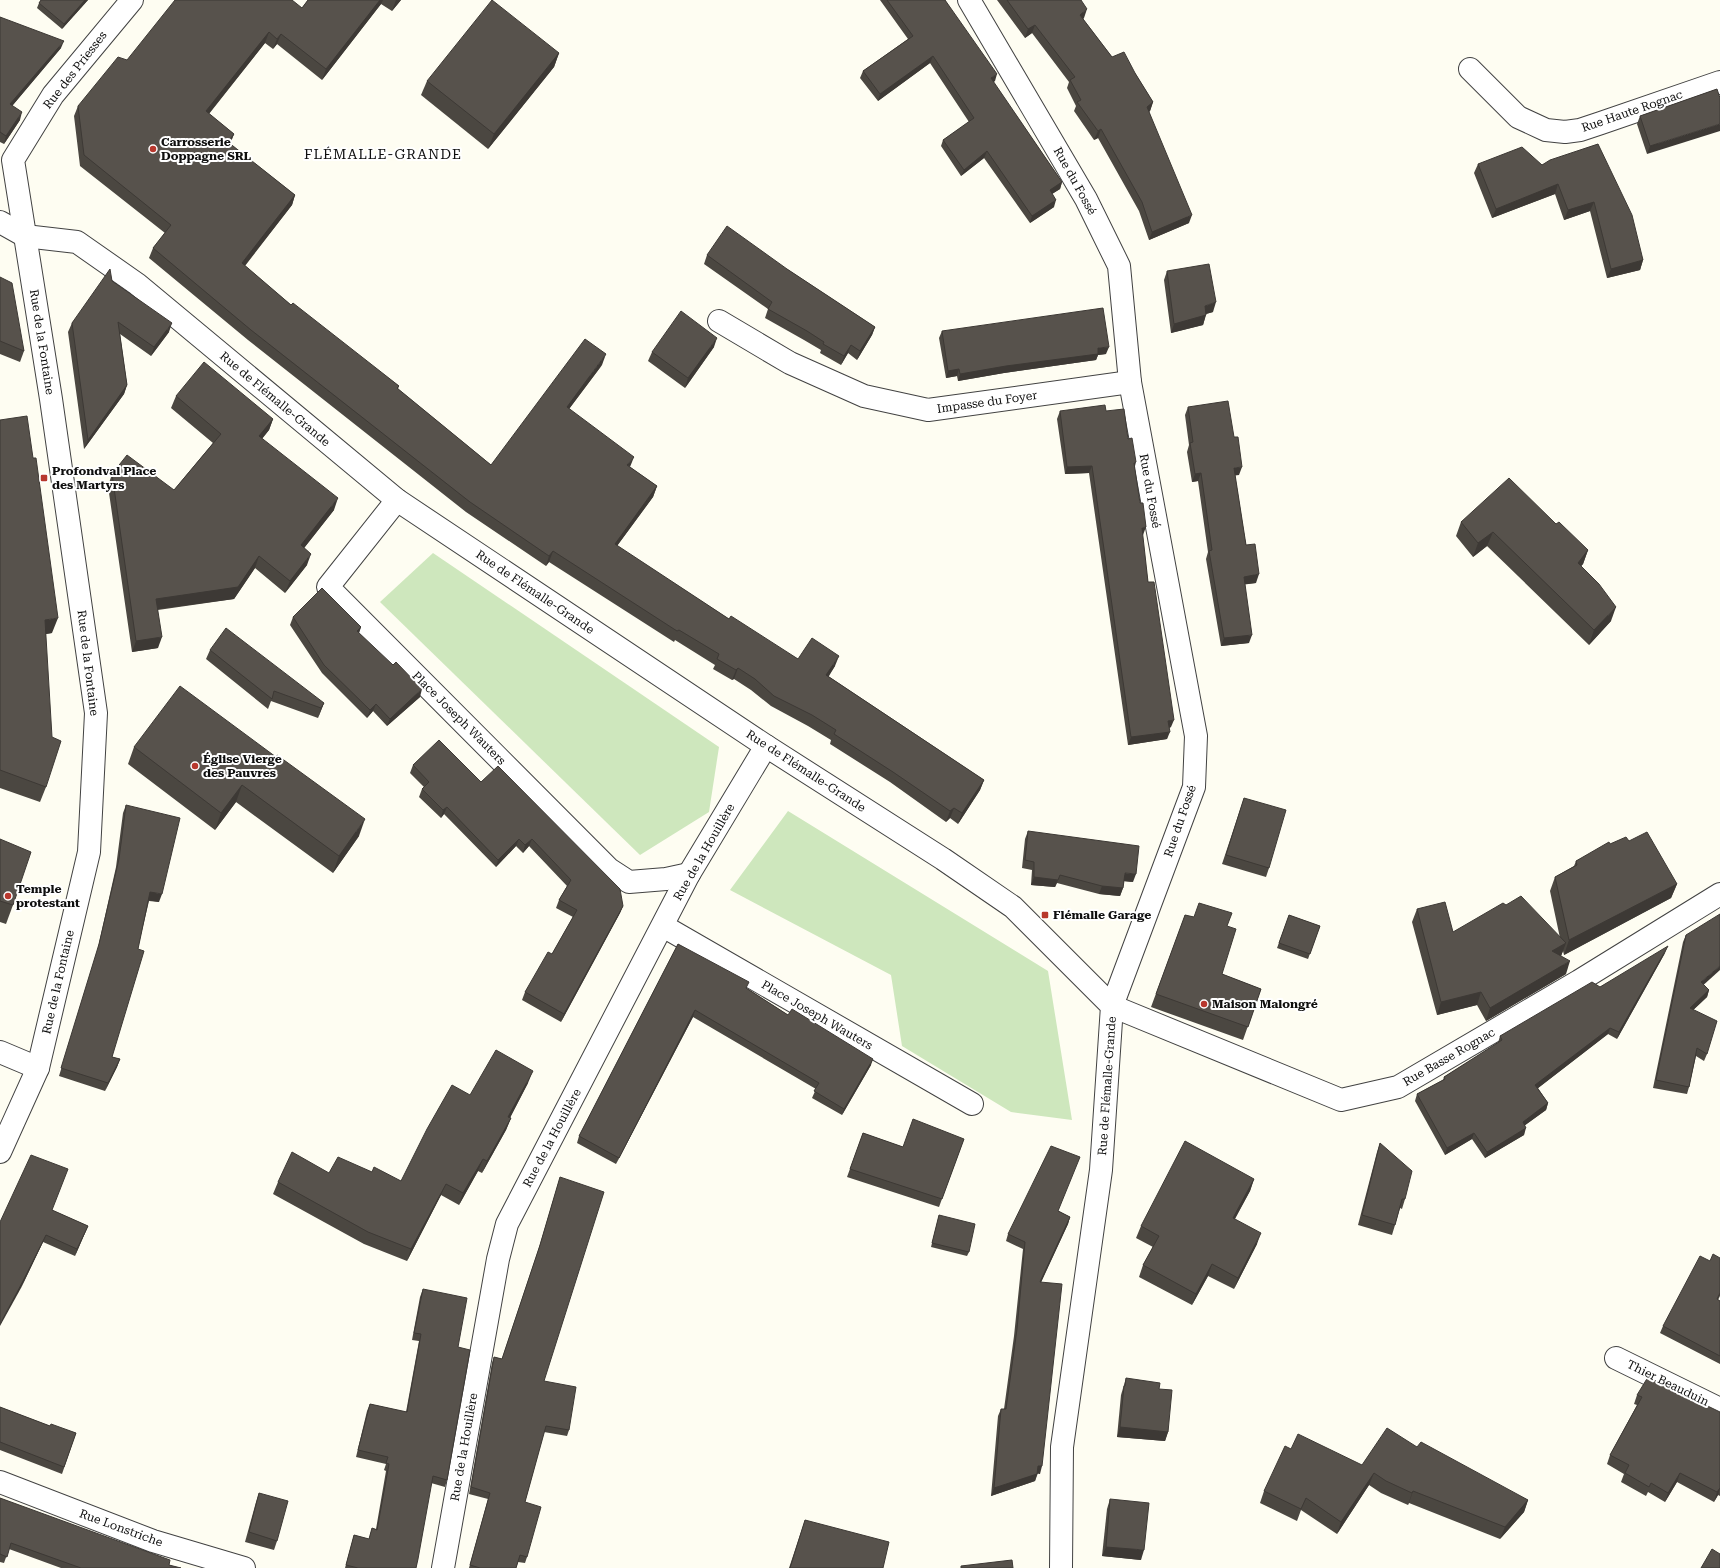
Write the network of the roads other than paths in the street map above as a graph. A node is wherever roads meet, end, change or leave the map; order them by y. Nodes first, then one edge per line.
1 (132, 0) edge
2 (969, 0) edge
3 (1470, 69) dead end
4 (1720, 82) edge
5 (0, 222) edge
6 (25, 236) junction
7 (718, 321) dead end
8 (1130, 382) junction
9 (397, 500) junction
10 (766, 746) junction
11 (689, 874) junction
12 (1720, 894) edge
13 (663, 926) junction
14 (1112, 1006) junction
15 (0, 1052) edge
16 (38, 1068) junction
17 (972, 1104) dead end
18 (0, 1152) edge
19 (1616, 1358) dead end
20 (1720, 1409) edge
21 (0, 1482) edge
22 (244, 1568) edge
23 (443, 1568) edge
24 (1060, 1568) edge

1 - 6 street, Rue des Priesses
2 - 8 street, Rue du Fossé
3 - 4 street, Rue Haute Rognac
5 - 6 street
6 - 9 street, Rue de Flémalle-Grande
6 - 16 street, Rue de la Fontaine
7 - 8 street, Impasse du Foyer
8 - 14 street, Rue du Fossé
9 - 10 street, Rue de Flémalle-Grande
9 - 11 street, Place Joseph Wauters
10 - 11 street, Rue de la Houillère
10 - 14 street, Rue de Flémalle-Grande
11 - 13 street, Rue de la Houillère
12 - 14 street, Rue Basse Rognac
13 - 17 street, Place Joseph Wauters
13 - 23 street, Rue de la Houillère
14 - 24 street, Rue de Flémalle-Grande
15 - 16 street
16 - 18 street, Rue de la Fontaine
19 - 20 street, Thier Beauduin
21 - 22 street, Rue Lonstriche

